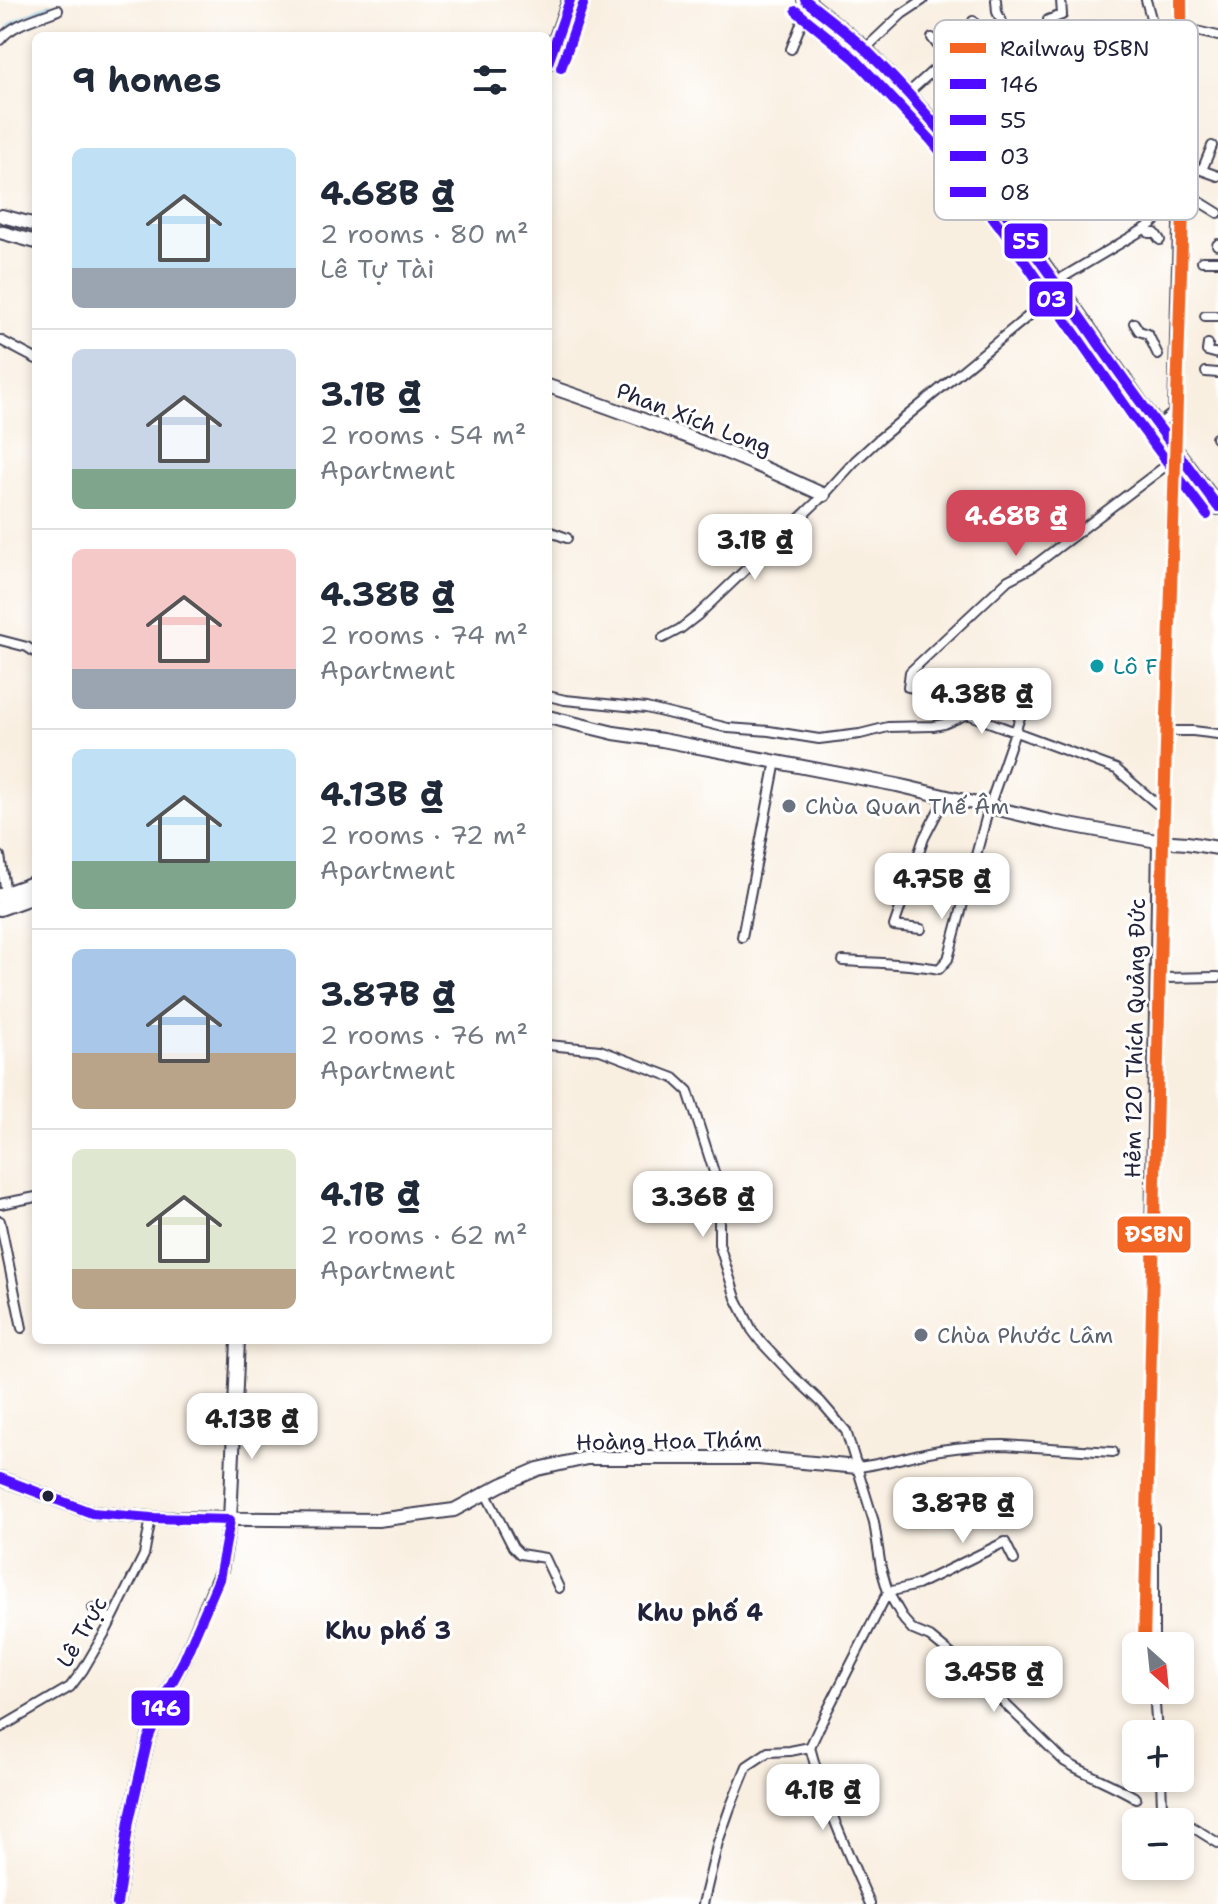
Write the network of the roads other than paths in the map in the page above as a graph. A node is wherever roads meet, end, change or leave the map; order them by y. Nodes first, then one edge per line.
1 (561, 0) edge
2 (570, 0) edge
3 (923, 0) edge
4 (996, 0) edge
5 (1061, 0) edge
6 (1146, 0) edge
7 (811, 3) edge
8 (58, 10) dead end
9 (1001, 20) edge
10 (1048, 20) edge
11 (1152, 20) edge
12 (1198, 31) edge
13 (551, 32) edge
14 (1218, 36) edge
15 (932, 38) dead end
16 (0, 40) edge
17 (934, 41) edge
18 (791, 49) dead end
19 (865, 49) junction
20 (552, 52) edge
21 (934, 70) edge
22 (907, 94) junction
23 (934, 124) edge
24 (1212, 146) dead end
25 (1198, 169) edge
26 (1202, 170) junction
27 (1218, 176) edge
28 (1198, 201) edge
29 (1218, 215) edge
30 (1012, 220) edge
31 (1035, 220) edge
32 (1154, 220) edge
33 (1178, 220) edge
34 (0, 223) edge
35 (32, 225) edge
36 (1146, 228) junction
37 (1020, 231) junction
38 (32, 240) edge
39 (1160, 240) dead end
40 (1202, 261) dead end
41 (1218, 261) edge
42 (1058, 286) junction
43 (1205, 316) dead end
44 (1218, 316) edge
45 (1134, 323) dead end
46 (0, 340) edge
47 (1208, 344) dead end
48 (1218, 354) edge
49 (1158, 355) dead end
50 (32, 357) edge
51 (1206, 372) dead end
52 (1218, 373) edge
53 (552, 387) edge
54 (1158, 425) junction
55 (1172, 461) dead end
56 (824, 495) junction
57 (1218, 507) edge
58 (552, 532) edge
59 (567, 538) dead end
60 (663, 638) dead end
61 (0, 640) edge
62 (32, 650) edge
63 (552, 697) edge
64 (552, 718) edge
65 (1174, 731) dead end
66 (1016, 732) junction
67 (1218, 734) edge
68 (776, 761) junction
69 (946, 796) junction
70 (1157, 804) dead end
71 (989, 807) junction
72 (1157, 841) junction
73 (1218, 848) edge
74 (0, 856) edge
75 (32, 885) edge
76 (32, 896) edge
77 (2, 900) edge
78 (921, 929) dead end
79 (742, 937) dead end
80 (843, 961) dead end
81 (1218, 977) edge
82 (1164, 978) dead end
83 (552, 1045) edge
84 (1151, 1089) junction
85 (1162, 1091) dead end
86 (32, 1198) edge
87 (0, 1204) edge
88 (0, 1221) edge
89 (1150, 1236) dead end
90 (22, 1328) dead end
91 (238, 1344) edge
92 (1113, 1452) dead end
93 (858, 1467) junction
94 (0, 1478) edge
95 (486, 1494) junction
96 (151, 1518) junction
97 (230, 1520) junction
98 (1154, 1527) dead end
99 (1014, 1560) dead end
100 (559, 1588) dead end
101 (888, 1592) junction
102 (93, 1608) dead end
103 (111, 1619) junction
104 (1154, 1632) edge
105 (0, 1728) edge
106 (810, 1747) junction
107 (1161, 1792) edge
108 (1136, 1798) dead end
109 (1218, 1843) edge
110 (117, 1904) edge
111 (703, 1904) edge
112 (870, 1904) edge

1 - 13 main road
2 - 20 main road
3 - 19 street
4 - 9 street
5 - 10 street
6 - 11 street
7 - 18 street
7 - 19 main road
8 - 16 street
12 - 14 street
15 - 17 street
19 - 22 main road
21 - 22 street
22 - 23 main road
24 - 26 street
25 - 26 street
26 - 27 street
28 - 29 street
30 - 37 main road
31 - 37 street
32 - 36 street
33 - 54 street
34 - 35 street
34 - 38 street
36 - 39 street
36 - 42 street
37 - 42 main road
40 - 41 street
42 - 54 main road
42 - 56 street
43 - 44 street
45 - 49 street
46 - 50 street
47 - 48 street
51 - 52 street
53 - 56 street, Phan Xích Long
54 - 57 main road
55 - 66 street
56 - 60 street
58 - 59 street
61 - 62 street
63 - 66 street
64 - 68 street
65 - 67 street
66 - 70 street
66 - 71 street
68 - 69 street
68 - 79 street
69 - 71 street
69 - 78 street
71 - 72 street
71 - 80 street
72 - 73 street
72 - 84 street, Hẻm 120 Thích Quảng Đức
74 - 77 street
75 - 77 main road
76 - 77 main road
81 - 82 street
83 - 93 street
84 - 85 street
84 - 89 street, Hẻm 120 Thích Quảng Đức
86 - 87 street
88 - 90 street
91 - 97 street
92 - 93 street, Hoàng Hoa Thám
93 - 95 street, Hoàng Hoa Thám
93 - 101 street
94 - 96 street, Hoàng Hoa Thám
95 - 97 street, Hoàng Hoa Thám
95 - 100 street
96 - 97 street, Hoàng Hoa Thám
96 - 103 street, Lê Trực
97 - 110 street
98 - 104 street
99 - 101 street
101 - 106 street
101 - 108 street
102 - 103 street
103 - 105 street, Lê Trực
106 - 111 street
106 - 112 street
107 - 109 street

